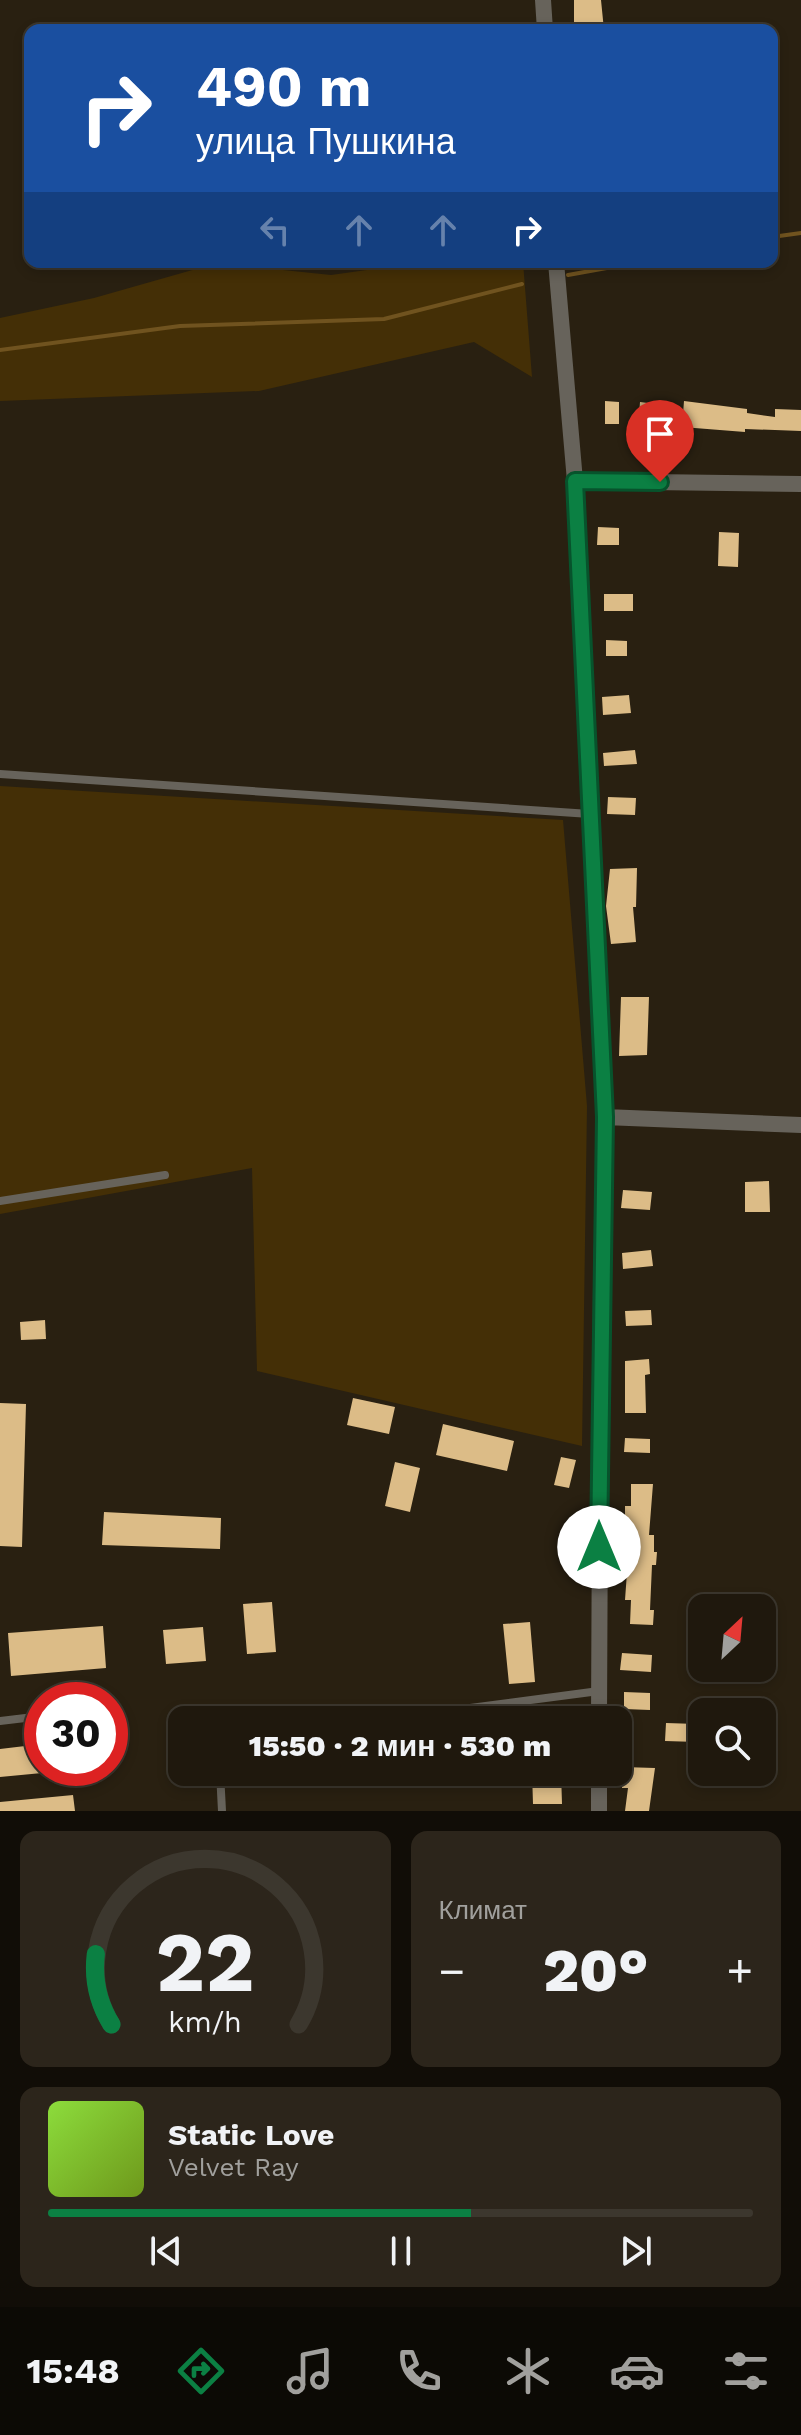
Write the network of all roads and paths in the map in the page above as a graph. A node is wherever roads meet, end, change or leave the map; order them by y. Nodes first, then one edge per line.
1 (543, 0) edge
2 (545, 24) edge
3 (557, 268) edge
4 (575, 481) junction
5 (801, 484) edge
6 (0, 774) edge
7 (591, 814) junction
8 (605, 1117) junction
9 (801, 1125) edge
10 (165, 1175) dead end
11 (0, 1201) edge
12 (599, 1691) junction
13 (485, 1706) edge
14 (599, 1706) edge
15 (24, 1718) edge
16 (0, 1721) edge
17 (221, 1786) edge
18 (599, 1786) edge
19 (222, 1811) edge
20 (599, 1811) edge

1 - 2 street
3 - 4 street
4 - 5 street
4 - 7 street
6 - 7 lane
7 - 8 street
8 - 9 street
8 - 12 street
10 - 11 lane
12 - 13 lane
12 - 14 street
15 - 16 lane
17 - 19 lane
18 - 20 street

